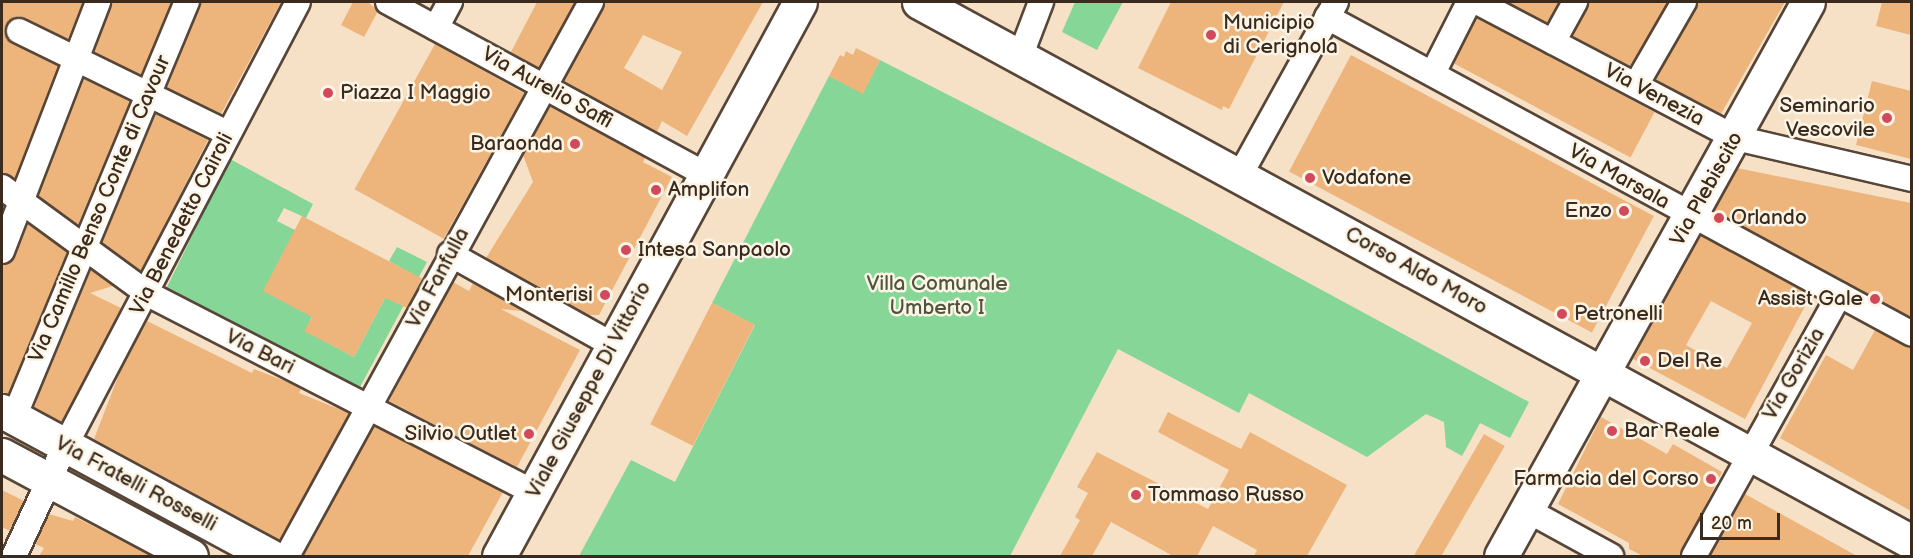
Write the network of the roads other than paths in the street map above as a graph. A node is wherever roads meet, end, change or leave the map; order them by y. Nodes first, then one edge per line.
1 (98, 2) edge
2 (187, 2) edge
3 (298, 2) edge
4 (388, 2) edge
5 (450, 2) edge
6 (591, 2) edge
7 (800, 2) edge
8 (919, 2) edge
9 (1041, 2) edge
10 (1469, 2) edge
11 (1477, 2) edge
12 (1575, 2) edge
13 (1684, 2) edge
14 (1808, 2) edge
15 (1332, 9) edge
16 (436, 28) junction
17 (19, 31) dead end
18 (1553, 42) junction
19 (76, 57) junction
20 (1020, 57) junction
21 (1432, 73) junction
22 (1636, 85) junction
23 (544, 87) junction
24 (148, 94) junction
25 (227, 133) junction
26 (1736, 138) junction
27 (706, 175) junction
28 (1240, 175) junction
29 (1911, 179) edge
30 (11, 194) edge
31 (1691, 217) junction
32 (84, 249) junction
33 (2, 251) edge
34 (450, 255) junction
35 (148, 294) junction
36 (1839, 295) junction
37 (1911, 334) edge
38 (613, 345) junction
39 (1602, 374) junction
40 (369, 409) junction
41 (8, 414) edge
42 (65, 446) junction
43 (1749, 454) junction
44 (2, 455) edge
45 (49, 479) junction
46 (534, 492) junction
47 (1527, 510) junction
48 (1911, 542) edge
49 (14, 556) edge
50 (191, 556) edge
51 (270, 556) edge
52 (287, 556) edge
53 (499, 556) edge
54 (1501, 556) edge
55 (1611, 556) edge
56 (1694, 556) edge

1 - 19 street
2 - 24 street, Via Camillo Benso Conte di Cavour
3 - 25 street, Via Benedetto Cairoli
4 - 16 street, Via Aurelio Saffi
5 - 16 street
6 - 23 street, Via Fanfulla
7 - 27 street, Viale Giuseppe Di Vittorio
8 - 20 street, Corso Aldo Moro
9 - 20 street
10 - 21 street
11 - 18 street, Via Venezia
12 - 18 street
13 - 22 street
14 - 26 street, Via Plebiscito
15 - 21 street, Via Marsala
15 - 28 street
16 - 23 street, Via Aurelio Saffi
17 - 19 street
18 - 22 street, Via Venezia
19 - 24 street
19 - 30 street
20 - 28 street, Corso Aldo Moro
21 - 31 street, Via Marsala
22 - 26 street, Via Venezia
23 - 27 street, Via Aurelio Saffi
23 - 34 street, Via Fanfulla
24 - 25 street
24 - 32 street, Via Camillo Benso Conte di Cavour
25 - 35 street, Via Benedetto Cairoli
26 - 29 street, Via Venezia
26 - 31 street, Via Plebiscito
27 - 38 street, Viale Giuseppe Di Vittorio
28 - 39 street, Corso Aldo Moro
30 - 32 street, Via Bari
30 - 33 street
31 - 36 street, Via Marsala
31 - 39 street, Via Plebiscito
32 - 35 street, Via Bari
32 - 41 street, Via Camillo Benso Conte di Cavour
34 - 38 street
34 - 40 street, Via Fanfulla
35 - 40 street, Via Bari
35 - 42 street, Via Benedetto Cairoli
36 - 37 street, Via Marsala
36 - 43 street, Via Gorizia
38 - 46 street, Viale Giuseppe Di Vittorio
39 - 43 street, Corso Aldo Moro
39 - 47 street, Via Plebiscito
40 - 46 street, Via Bari
40 - 52 street, Via Fanfulla
41 - 42 street, Via Fratelli Rosselli
42 - 45 street, Via Benedetto Cairoli
42 - 51 street, Via Fratelli Rosselli
43 - 48 street, Corso Aldo Moro
43 - 56 street, Via Gorizia
44 - 45 street, Via Fratelli Rosselli
45 - 49 street, Via Benedetto Cairoli
45 - 50 street, Via Fratelli Rosselli
46 - 53 street, Viale Giuseppe Di Vittorio
47 - 54 street, Via Plebiscito
47 - 55 street

